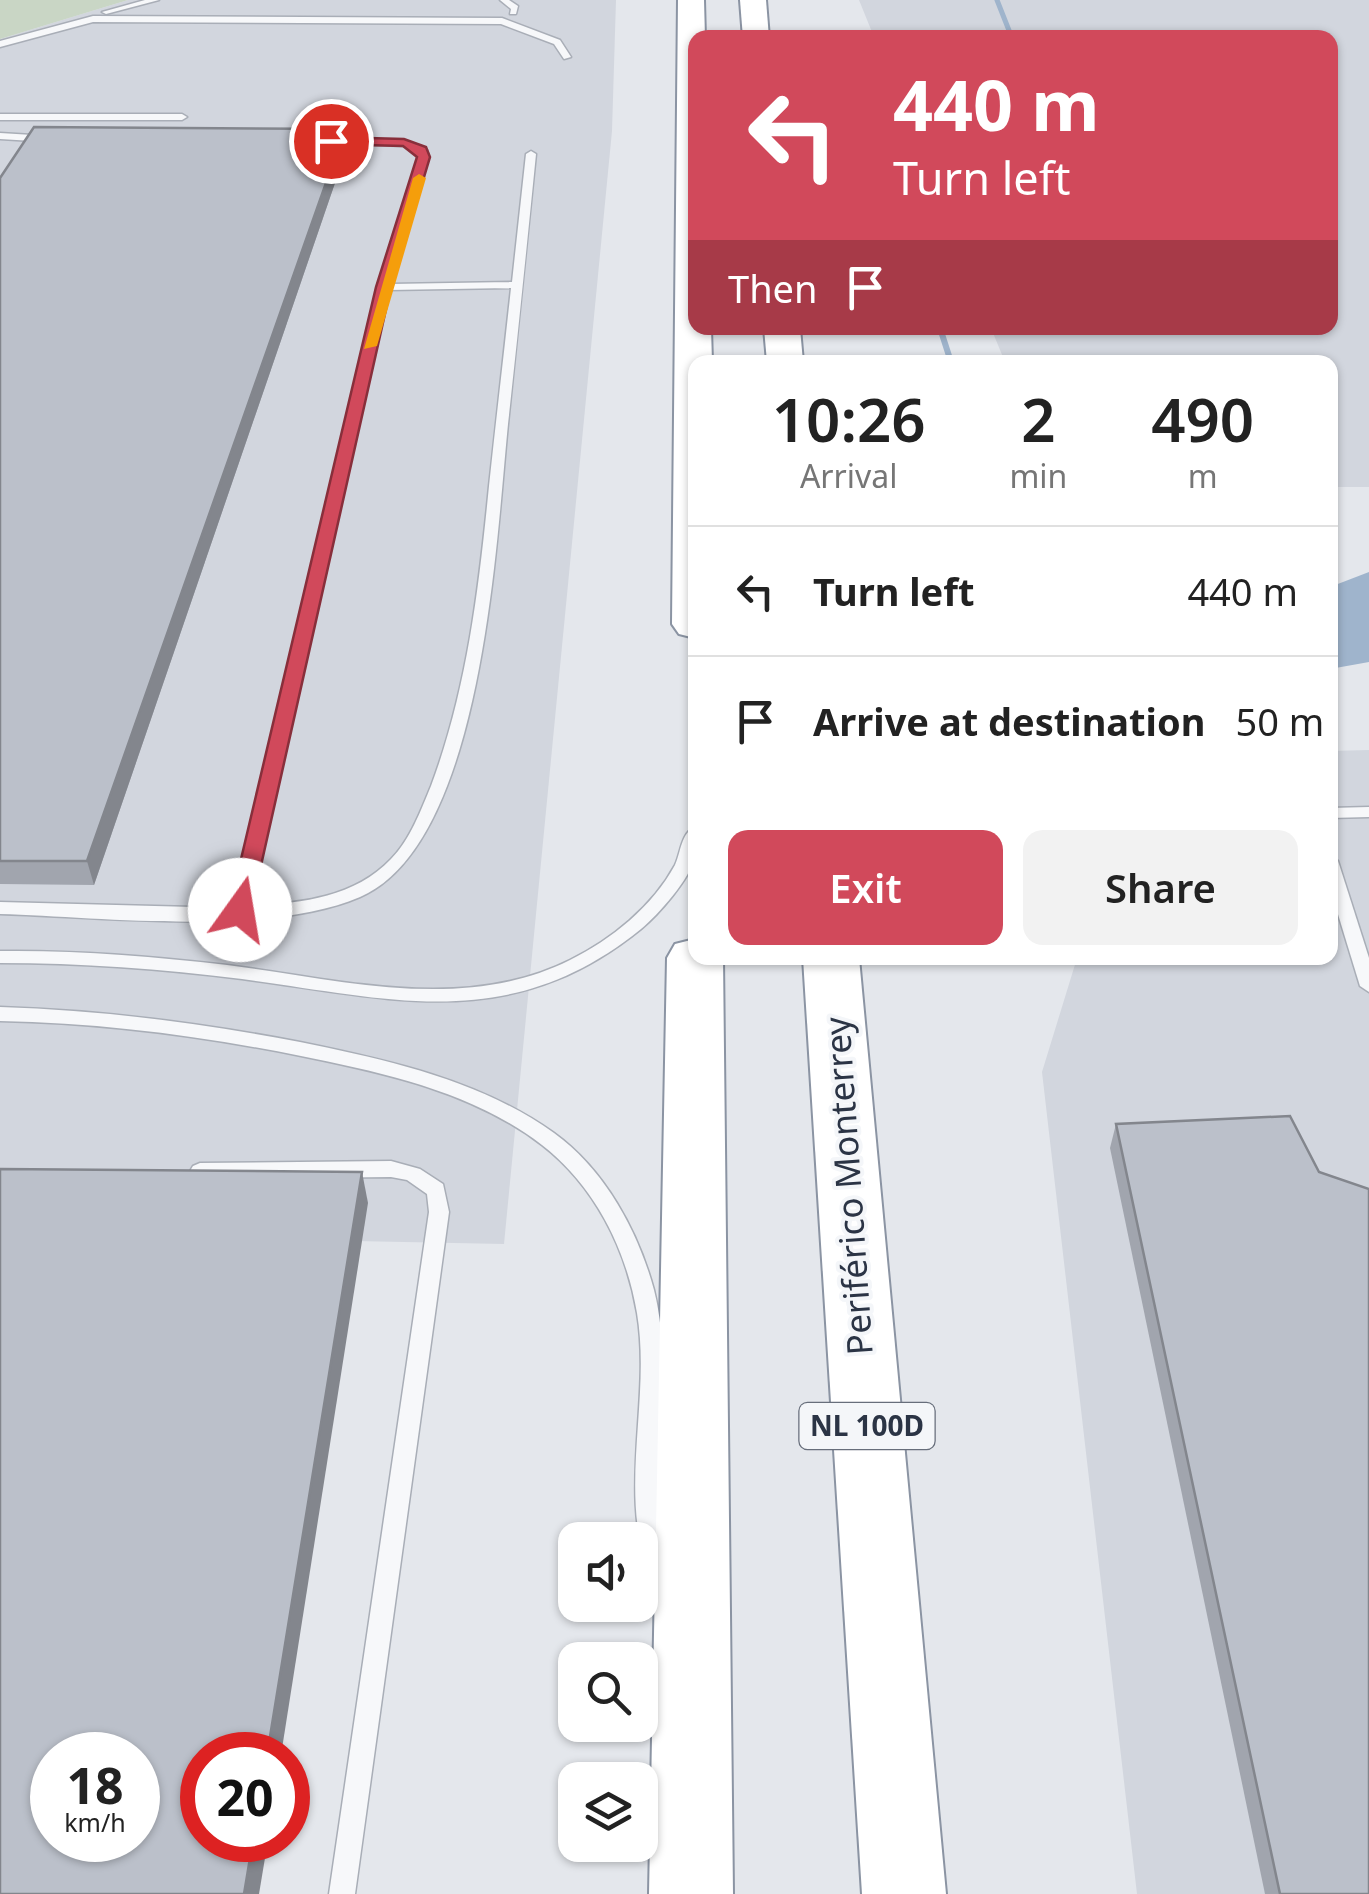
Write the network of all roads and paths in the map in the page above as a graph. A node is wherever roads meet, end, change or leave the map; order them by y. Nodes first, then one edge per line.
1 (155, 0) edge
2 (504, 0) edge
3 (691, 0) edge
4 (753, 0) edge
5 (513, 12) dead end
6 (82, 20) junction
7 (691, 30) edge
8 (755, 30) edge
9 (0, 44) edge
10 (567, 58) dead end
11 (0, 116) edge
12 (182, 116) dead end
13 (0, 136) edge
14 (66, 140) edge
15 (309, 141) edge
16 (531, 154) dead end
17 (517, 286) junction
18 (384, 287) junction
19 (1369, 812) edge
20 (1338, 814) edge
21 (688, 853) edge
22 (1338, 887) edge
23 (0, 908) edge
24 (240, 910) junction
25 (0, 957) edge
26 (696, 965) edge
27 (832, 965) edge
28 (1369, 986) edge
29 (0, 1014) edge
30 (176, 1171) edge
31 (690, 1690) junction
32 (342, 1894) edge
33 (690, 1894) edge
34 (904, 1894) edge

1 - 6 lane
2 - 5 lane
3 - 7 highway
4 - 8 highway
6 - 9 lane
6 - 10 lane
11 - 12 lane
13 - 14 lane
15 - 18 lane
16 - 17 lane
17 - 18 lane
17 - 24 lane
18 - 24 lane
19 - 20 lane
21 - 25 lane
22 - 28 lane
23 - 24 lane
26 - 31 highway
27 - 34 highway, Periférico Monterrey / NL 100D
29 - 31 lane
30 - 32 lane
31 - 33 highway

